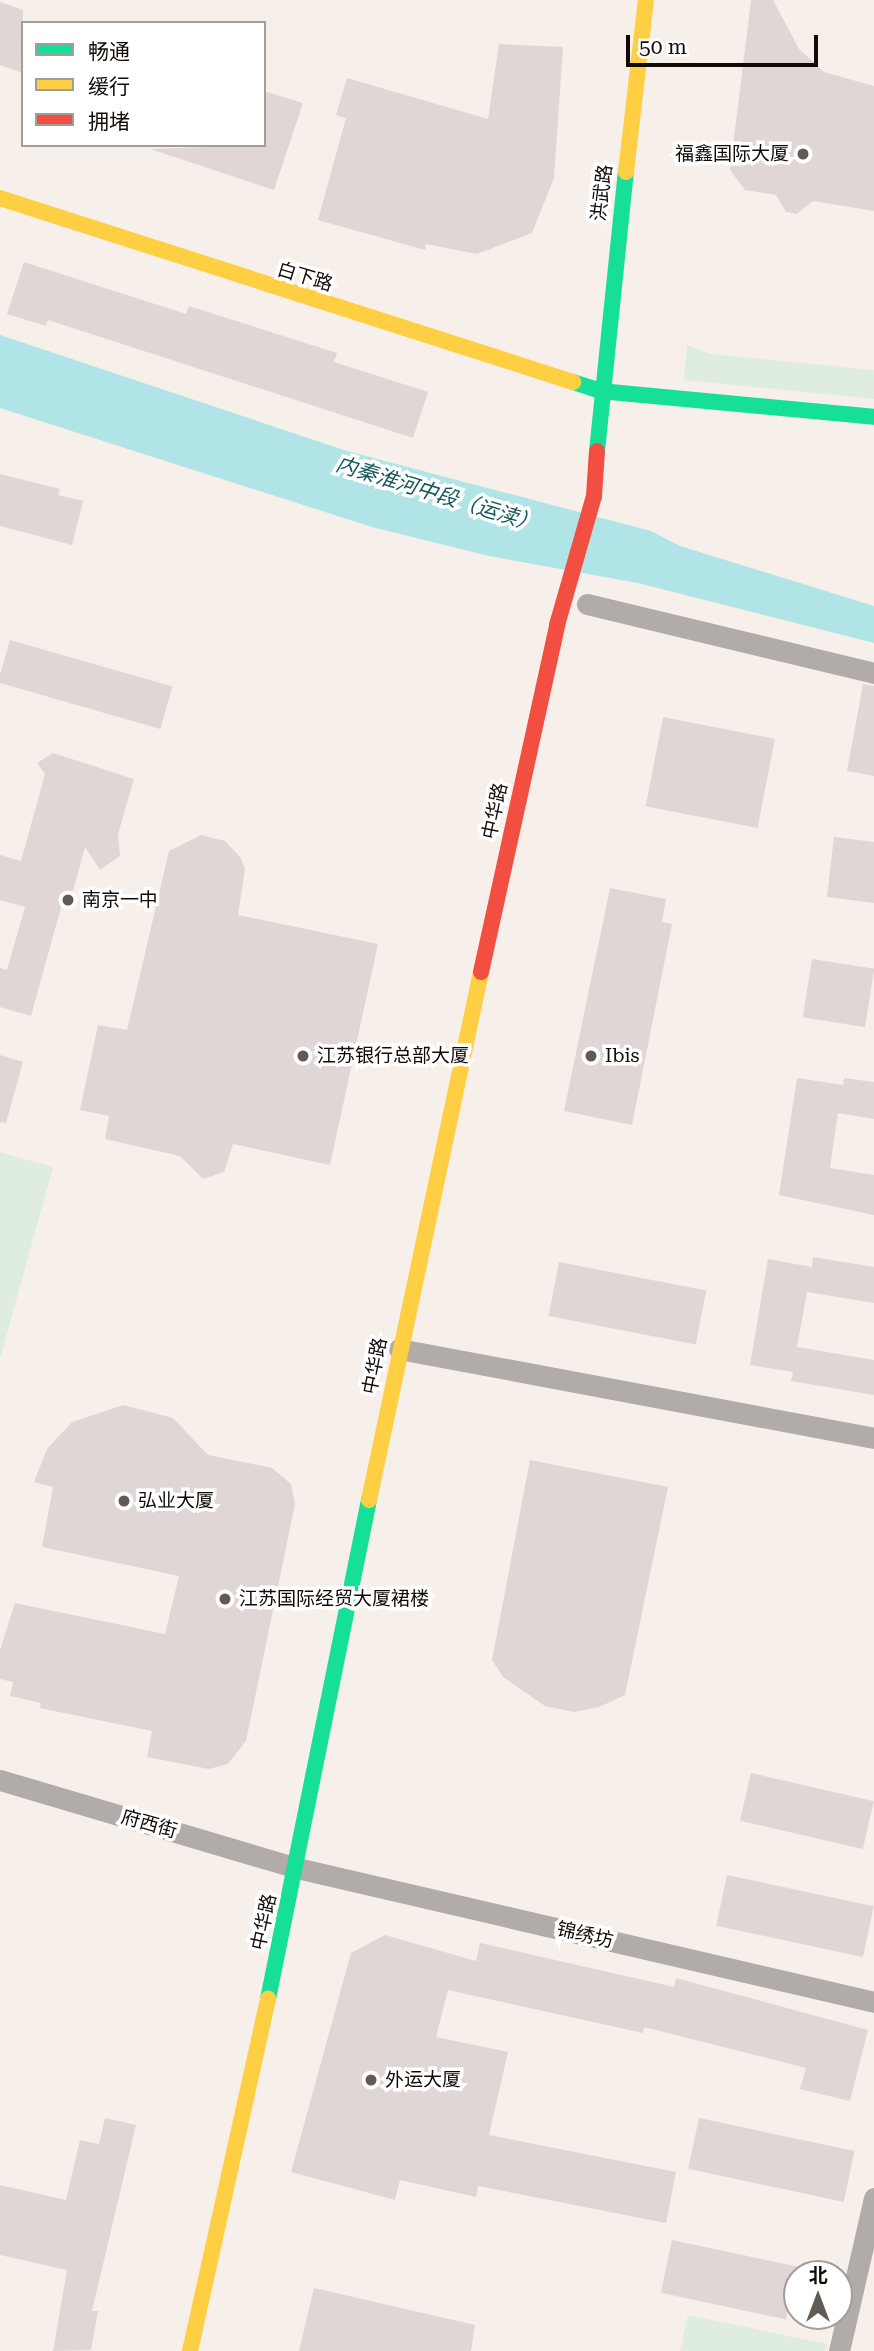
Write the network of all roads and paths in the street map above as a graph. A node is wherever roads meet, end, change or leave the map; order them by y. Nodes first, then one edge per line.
1 (646, 0) edge
2 (0, 198) edge
3 (600, 391) junction
4 (874, 417) edge
5 (587, 604) dead end
6 (874, 673) edge
7 (399, 1349) junction
8 (874, 1438) edge
9 (0, 1780) edge
10 (297, 1868) junction
11 (874, 2002) edge
12 (874, 2198) edge
13 (190, 2351) edge
14 (839, 2351) edge

1 - 3 main road, 洪武路
2 - 3 main road, 白下路
3 - 4 main road, 白下路
3 - 7 main road, 中华路
5 - 6 street
7 - 8 street
7 - 10 main road, 中华路
9 - 10 street, 府西街
10 - 11 street, 锦绣坊
10 - 13 main road, 中华路
12 - 14 street

